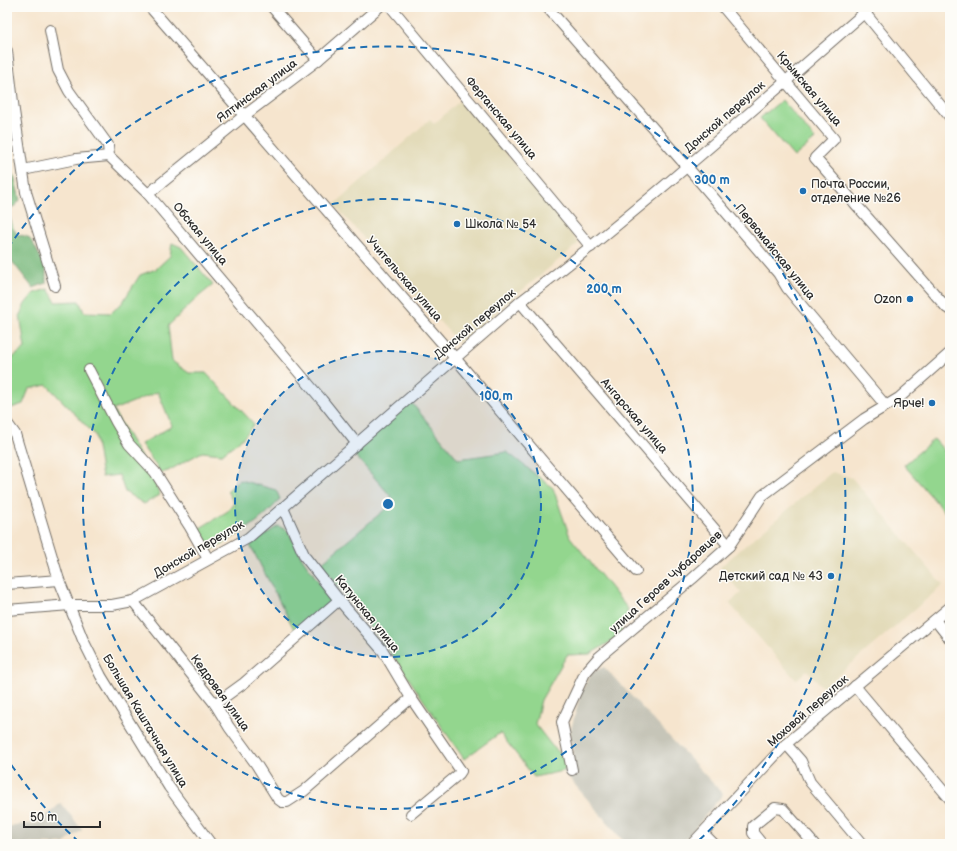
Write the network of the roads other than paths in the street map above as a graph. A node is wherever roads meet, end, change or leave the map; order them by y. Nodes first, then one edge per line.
1 (150, 7) edge
2 (272, 7) edge
3 (379, 7) edge
4 (391, 7) edge
5 (547, 7) edge
6 (724, 7) edge
7 (865, 9) edge
8 (50, 30) dead end
9 (7, 51) edge
10 (318, 60) junction
11 (786, 82) junction
12 (245, 115) junction
13 (950, 117) edge
14 (109, 156) junction
15 (687, 167) junction
16 (23, 170) junction
17 (148, 194) junction
18 (591, 247) junction
19 (55, 286) dead end
20 (520, 302) junction
21 (950, 309) edge
22 (950, 353) edge
23 (455, 358) junction
24 (89, 370) dead end
25 (886, 406) junction
26 (7, 423) edge
27 (357, 444) junction
28 (283, 508) junction
29 (729, 546) junction
30 (208, 560) junction
31 (636, 571) dead end
32 (59, 580) junction
33 (7, 584) edge
34 (339, 600) junction
35 (133, 601) junction
36 (70, 605) junction
37 (950, 607) edge
38 (7, 610) edge
39 (935, 620) junction
40 (950, 639) edge
41 (855, 686) junction
42 (411, 698) junction
43 (215, 704) junction
44 (786, 744) junction
45 (572, 770) dead end
46 (950, 799) edge
47 (411, 814) dead end
48 (211, 844) edge
49 (692, 844) edge
50 (762, 844) edge
51 (814, 844) edge
52 (862, 844) edge

1 - 12 street, Учительская улица
2 - 10 street
3 - 10 street, Ялтинская улица
4 - 18 street, Ферганская улица
5 - 15 street, Первомайская улица
6 - 11 street, Крымская улица
7 - 11 street, Донской переулок
7 - 13 street
8 - 14 street, Обская улица
9 - 16 street
10 - 12 street, Ялтинская улица
11 - 15 street, Донской переулок
11 - 21 street, Крымская улица
12 - 17 street, Ялтинская улица
12 - 23 street, Учительская улица
14 - 16 street
14 - 17 street, Обская улица
15 - 18 street, Донской переулок
15 - 25 street, Первомайская улица
16 - 19 street
17 - 27 street, Обская улица
18 - 20 street, Донской переулок
20 - 23 street, Донской переулок
20 - 29 street, Ангарская улица
22 - 25 street, улица Героев Чубаровцев
23 - 27 street, Донской переулок
23 - 31 street, Учительская улица
24 - 30 street
25 - 29 street, улица Героев Чубаровцев
26 - 32 street, Большая Каштачная улица
27 - 28 street, Донской переулок
28 - 30 street, Донской переулок
28 - 34 street, Катунская улица
29 - 45 street, улица Героев Чубаровцев
30 - 35 street, Донской переулок
32 - 33 street
32 - 36 street, Большая Каштачная улица
34 - 42 street, Катунская улица
34 - 43 street
35 - 36 street, Донской переулок
35 - 43 street, Кедровая улица
36 - 38 street, Донской переулок
36 - 48 street, Большая Каштачная улица
37 - 39 street, Моховой переулок
39 - 40 street
39 - 41 street, Моховой переулок
41 - 44 street, Моховой переулок
41 - 46 street
42 - 43 street, Кедровая улица
42 - 47 street, Катунская улица
44 - 49 street, Моховой переулок
44 - 52 street
50 - 51 street

